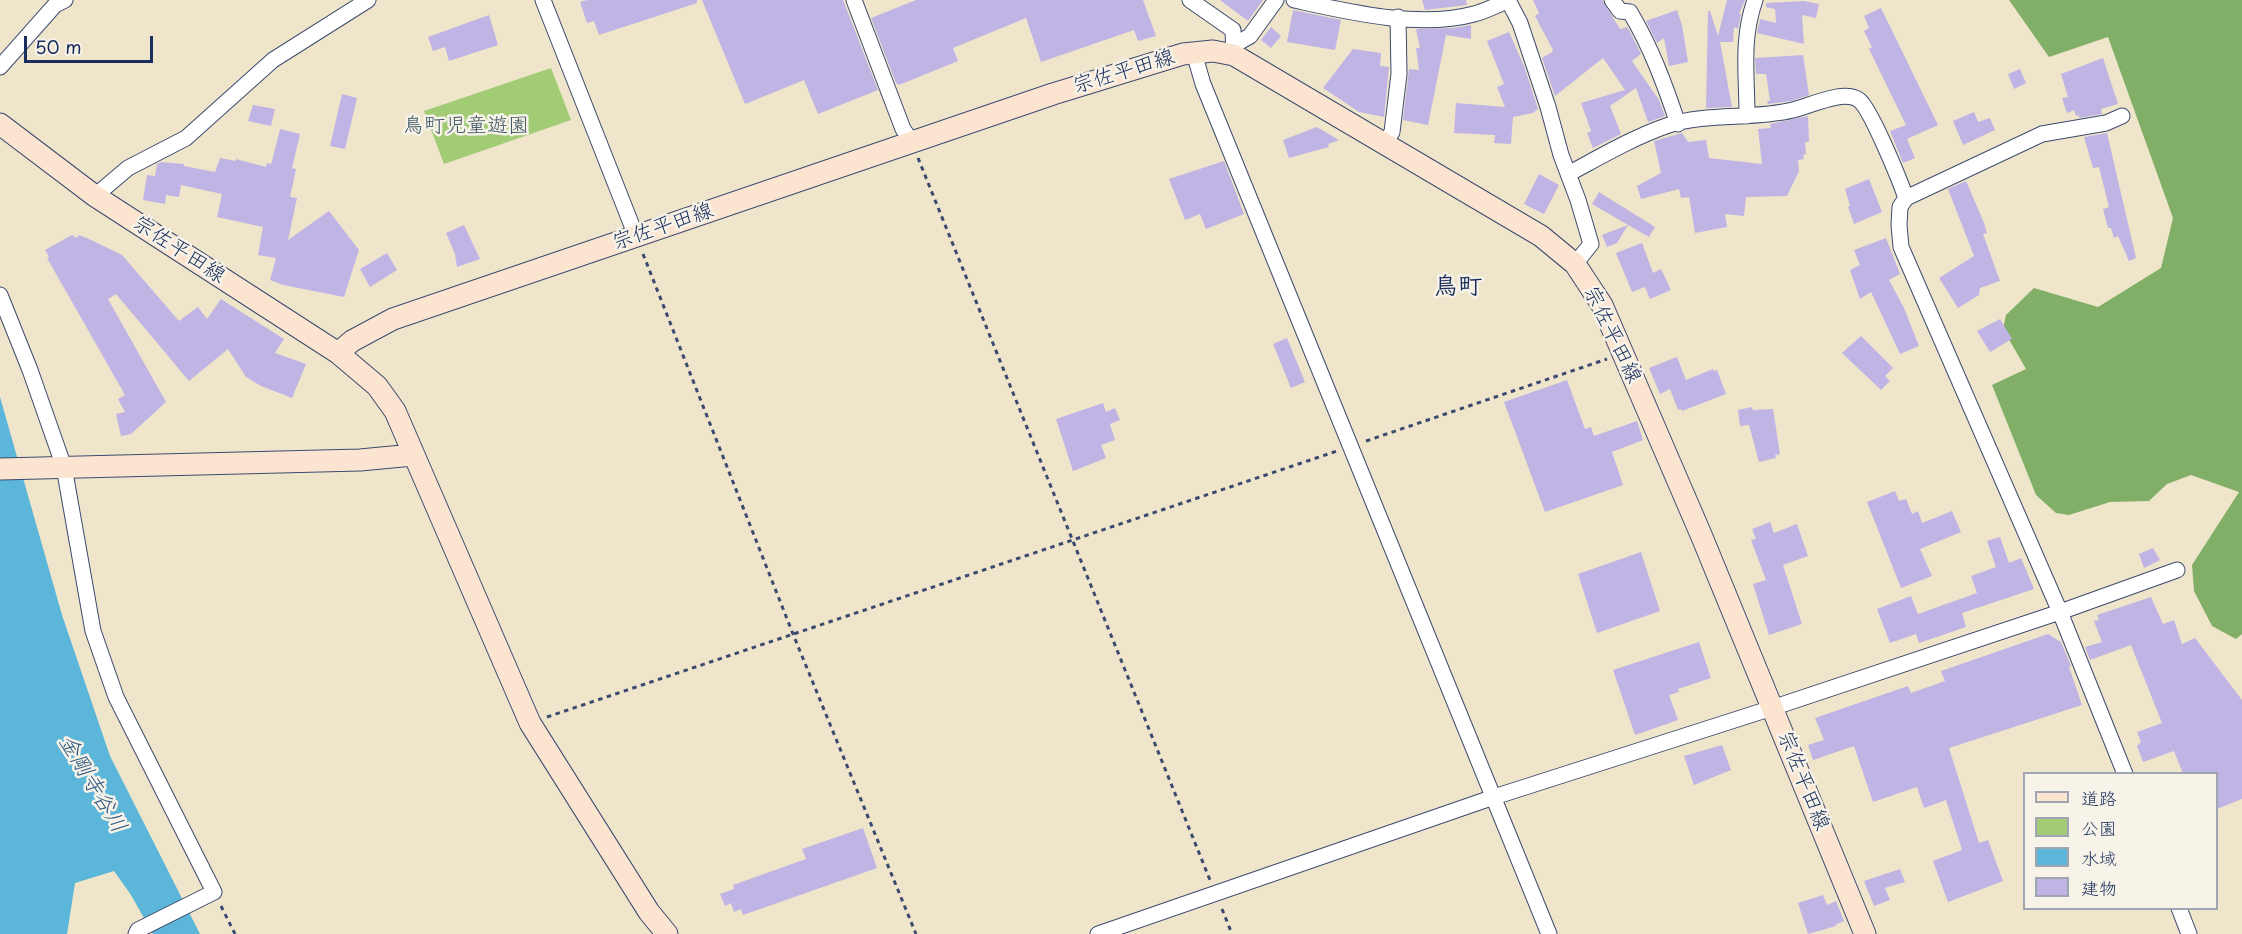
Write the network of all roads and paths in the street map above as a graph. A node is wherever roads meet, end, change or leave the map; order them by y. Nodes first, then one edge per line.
1 (66, 0) edge
2 (368, 0) edge
3 (543, 0) edge
4 (854, 0) edge
5 (1190, 0) edge
6 (1276, 0) edge
7 (1294, 0) edge
8 (1508, 0) edge
9 (1612, 0) edge
10 (1755, 0) edge
11 (1338, 4) edge
12 (1398, 17) junction
13 (1234, 50) junction
14 (1194, 53) junction
15 (0, 67) edge
16 (1747, 116) junction
17 (2122, 116) dead end
18 (1678, 123) junction
19 (0, 124) edge
20 (912, 142) junction
21 (1384, 145) junction
22 (1568, 174) junction
23 (95, 196) junction
24 (1906, 198) junction
25 (636, 236) junction
26 (1575, 264) junction
27 (0, 295) edge
28 (338, 353) junction
29 (1623, 354) junction
30 (1352, 445) junction
31 (413, 455) junction
32 (64, 467) junction
33 (0, 469) edge
34 (1072, 540) junction
35 (2177, 570) dead end
36 (2060, 612) junction
37 (793, 634) junction
38 (1773, 708) junction
39 (530, 723) junction
40 (2124, 772) edge
41 (1494, 797) junction
42 (1215, 893) junction
43 (210, 894) junction
44 (2179, 910) edge
45 (137, 932) edge
46 (235, 934) edge
47 (667, 934) edge
48 (916, 934) edge
49 (1098, 934) edge
50 (1232, 934) edge
51 (1549, 934) edge
52 (1865, 934) edge
53 (2189, 934) edge

1 - 15 street
2 - 23 street
3 - 25 street
4 - 20 street
5 - 13 street
6 - 13 street
7 - 11 street
8 - 12 street
8 - 22 street
9 - 18 street
10 - 16 street
11 - 12 street
12 - 21 street
13 - 14 main road, 宗佐平田線
13 - 21 main road, 宗佐平田線
14 - 20 main road, 宗佐平田線
14 - 30 street
16 - 18 street
16 - 24 street
17 - 24 street
18 - 22 street
19 - 23 main road, 宗佐平田線
20 - 25 main road, 宗佐平田線
20 - 34 path
21 - 26 main road, 宗佐平田線
22 - 26 street
23 - 28 main road, 宗佐平田線
24 - 36 street
25 - 28 main road, 宗佐平田線
25 - 37 path
26 - 29 main road, 宗佐平田線
27 - 32 street
28 - 31 main road
29 - 30 path
29 - 38 main road, 宗佐平田線
30 - 34 path
30 - 41 street
31 - 32 main road
31 - 39 main road
32 - 33 main road
32 - 43 street
34 - 37 path
34 - 42 path
35 - 36 street
36 - 38 street
36 - 40 street
37 - 39 path
37 - 48 path
38 - 41 street
38 - 52 main road, 宗佐平田線
39 - 47 main road
41 - 42 street
41 - 51 street
42 - 49 street
42 - 50 path
43 - 45 street
43 - 46 path
44 - 53 street

